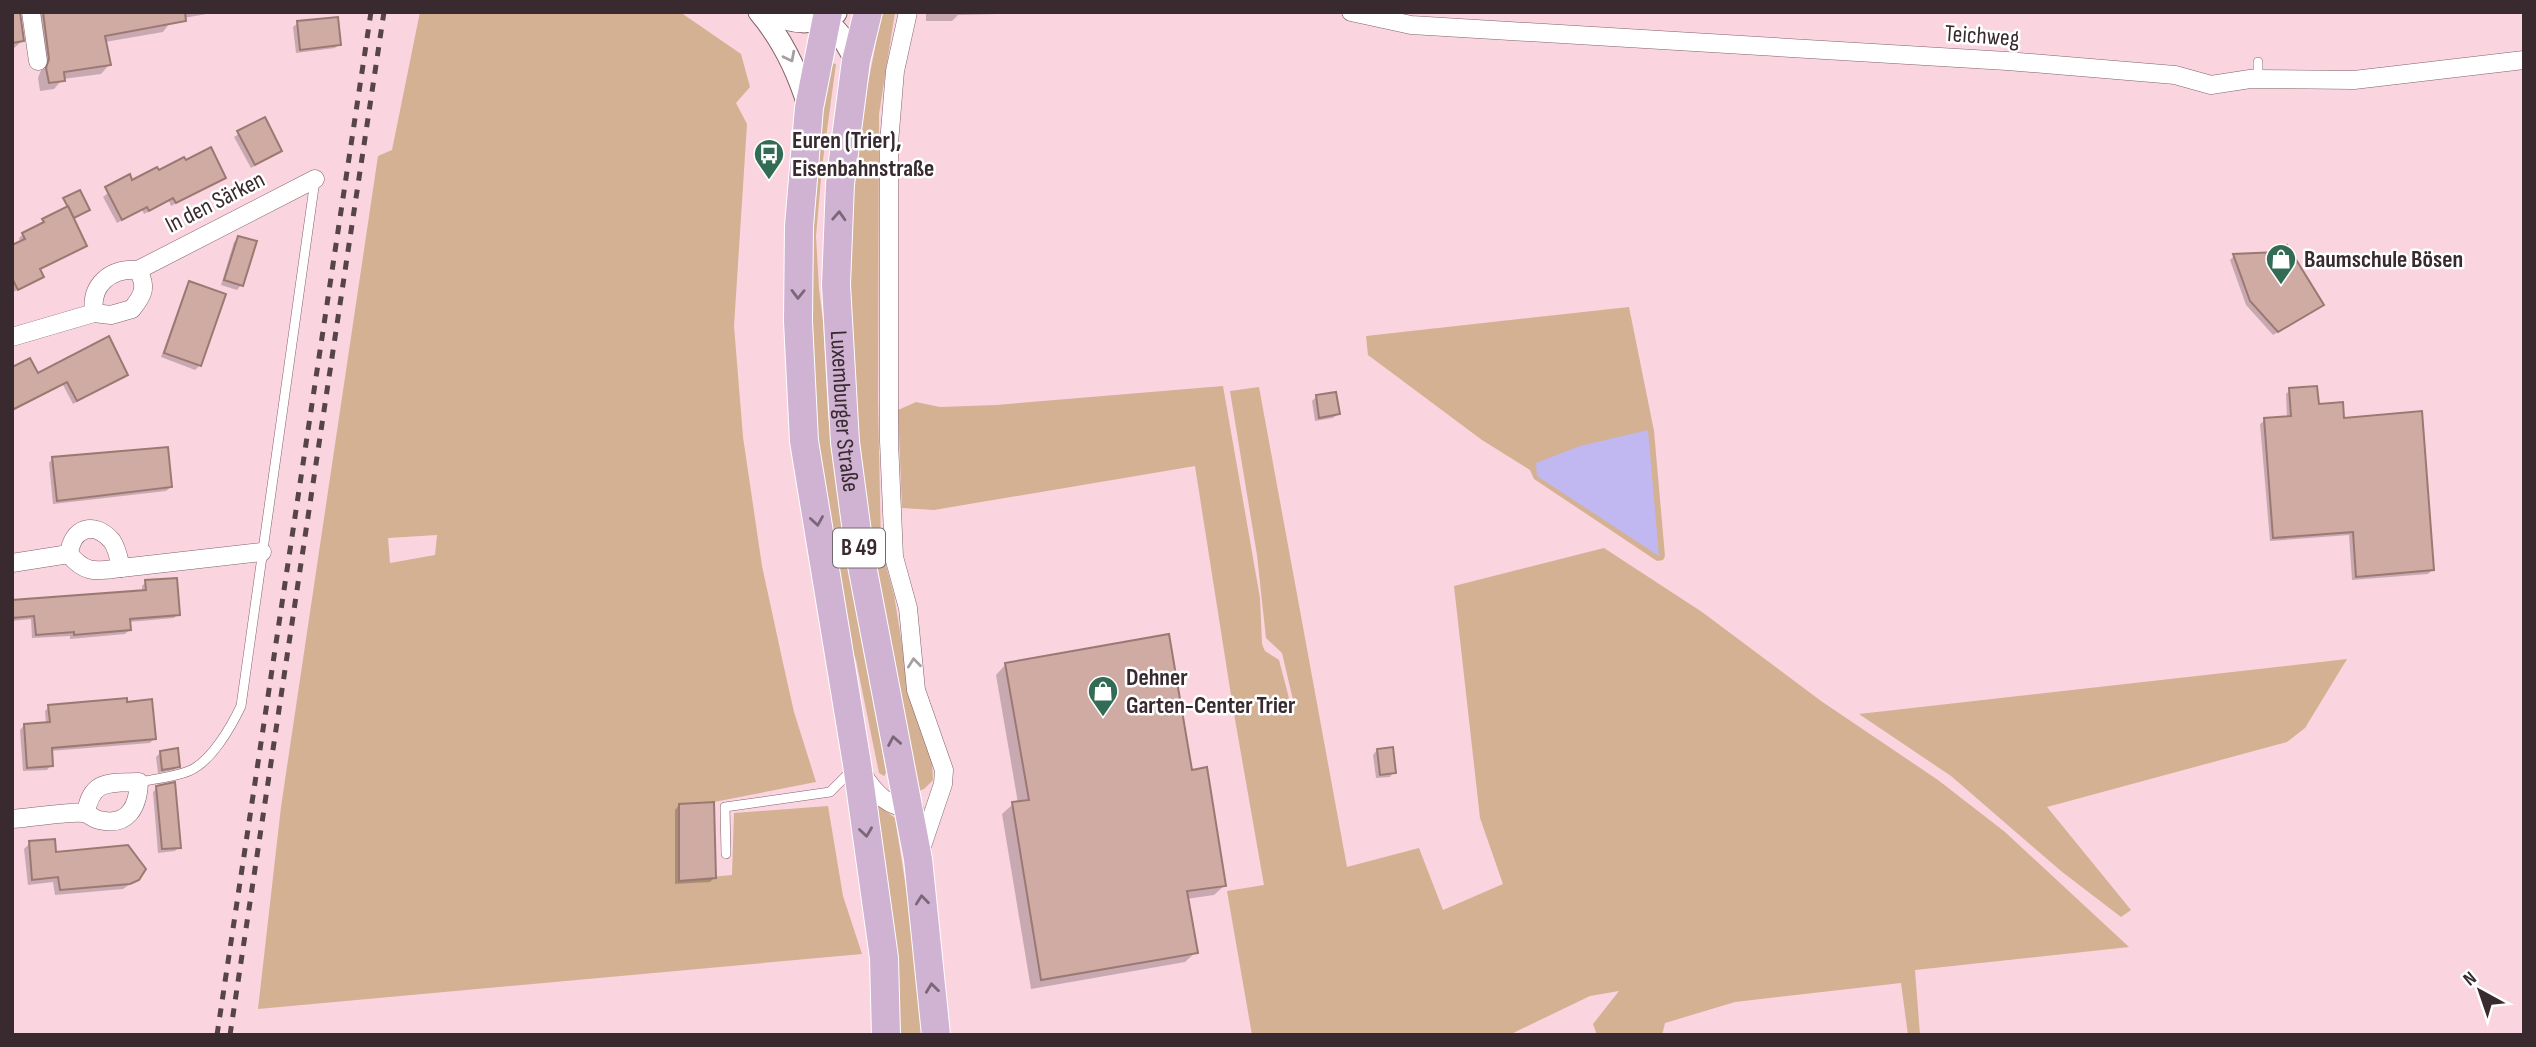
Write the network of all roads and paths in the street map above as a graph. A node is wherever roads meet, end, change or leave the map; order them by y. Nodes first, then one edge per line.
1 (31, 12) edge
2 (759, 12) edge
3 (770, 12) edge
4 (868, 12) edge
5 (908, 12) edge
6 (1351, 12) edge
7 (828, 14) edge
8 (2524, 60) edge
9 (38, 61) dead end
10 (856, 61) junction
11 (809, 108) junction
12 (315, 179) joint
13 (138, 270) junction
14 (94, 313) junction
15 (12, 337) edge
16 (262, 552) junction
17 (69, 554) junction
18 (12, 562) edge
19 (121, 568) junction
20 (857, 764) junction
21 (139, 782) junction
22 (938, 794) junction
23 (907, 808) junction
24 (86, 813) junction
25 (12, 819) edge
26 (726, 854) dead end
27 (918, 859) junction
28 (886, 1035) edge
29 (936, 1035) edge

1 - 9 street
2 -> 11 street
3 - 7 street
4 - 10 main road, Luxemburger Straße / B 49
22 -> 5 street, Luxemburger Straße
6 - 8 street, Teichweg
7 - 10 street
7 - 11 main road, Luxemburger Straße / B 49
23 -> 10 main road, Luxemburger Straße / B 49
11 -> 20 main road, Luxemburger Straße / B 49
12 - 13 street, In den Särken
12 - 16 lane
13 - 14 street, In den Särken
13 - 14 street
14 - 15 street
16 - 19 street
16 - 21 lane
17 - 18 street
17 - 19 street
17 - 19 street
20 - 23 street, Luxemburger Straße
20 - 26 lane
20 -> 28 main road, Luxemburger Straße / B 49
21 - 24 street
21 - 24 street
22 - 23 street
22 - 27 street, Luxemburger Straße
23 - 27 main road, Luxemburger Straße / B 49
24 - 25 street
29 -> 27 main road, Luxemburger Straße / B 49

